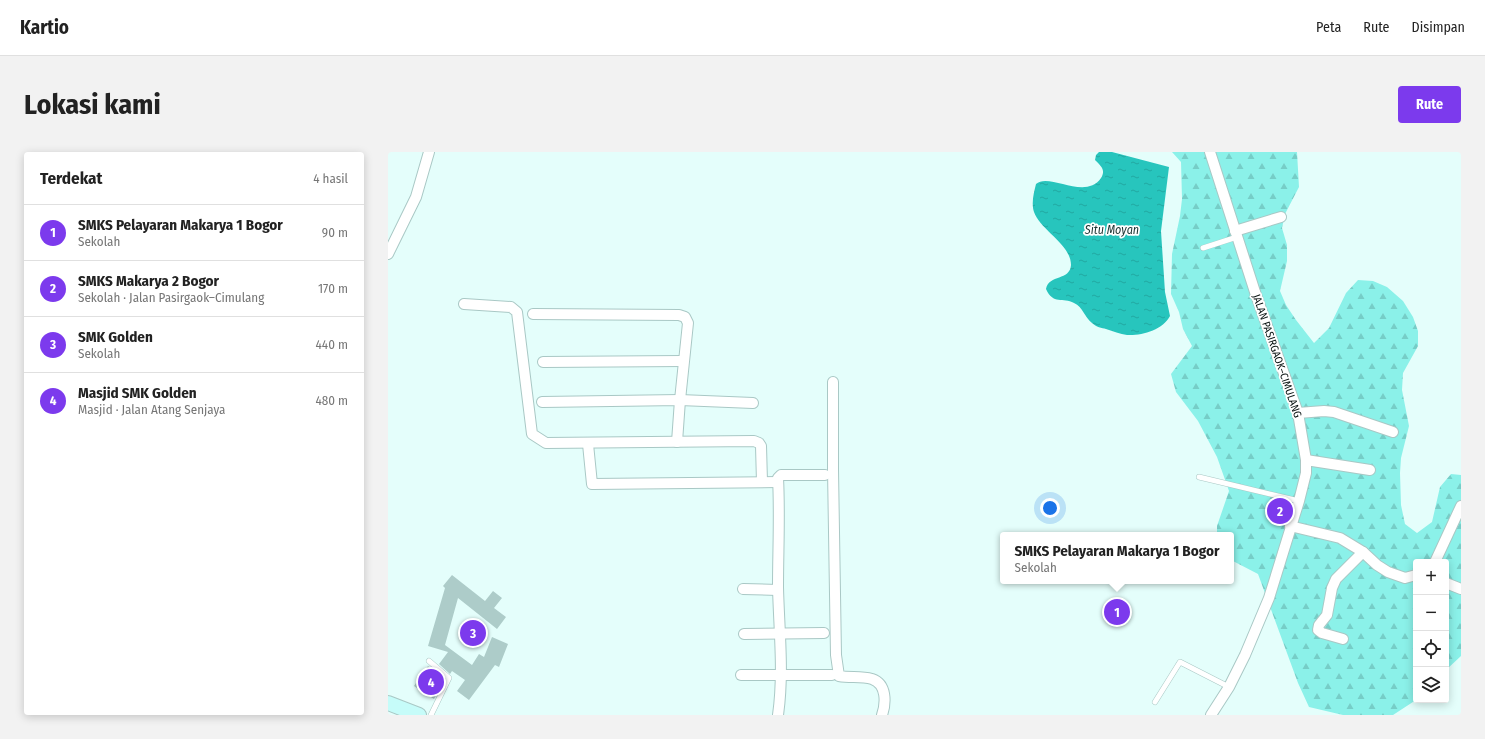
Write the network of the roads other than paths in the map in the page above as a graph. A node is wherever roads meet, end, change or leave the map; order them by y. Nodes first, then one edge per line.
1 (429, 152) edge
2 (1210, 152) edge
3 (1281, 218) dead end
4 (1236, 234) junction
5 (1202, 248) dead end
6 (388, 254) edge
7 (464, 304) dead end
8 (533, 314) dead end
9 (683, 360) junction
10 (543, 362) dead end
11 (834, 382) dead end
12 (680, 400) junction
13 (542, 402) dead end
14 (753, 403) dead end
15 (1298, 413) junction
16 (1392, 432) dead end
17 (677, 442) junction
18 (588, 444) junction
19 (1306, 460) junction
20 (1370, 470) dead end
21 (825, 475) dead end
22 (1199, 477) dead end
23 (762, 482) junction
24 (778, 482) junction
25 (1299, 501) junction
26 (1461, 506) edge
27 (1290, 526) junction
28 (1363, 552) junction
29 (1436, 559) edge
30 (1413, 576) edge
31 (1449, 584) edge
32 (743, 589) dead end
33 (1461, 589) edge
34 (778, 590) junction
35 (779, 633) junction
36 (824, 633) dead end
37 (744, 634) dead end
38 (1343, 639) dead end
39 (429, 661) dead end
40 (741, 675) dead end
41 (781, 675) junction
42 (832, 675) dead end
43 (1229, 687) junction
44 (1156, 702) dead end
45 (388, 703) edge
46 (418, 715) edge
47 (431, 715) edge
48 (778, 715) edge
49 (882, 715) edge
50 (1211, 715) edge

1 - 6 street
2 - 4 street, JALAN PASIRGAOK–CIMULANG
3 - 4 street
4 - 5 lane
4 - 15 street, JALAN PASIRGAOK–CIMULANG
7 - 18 street
8 - 9 street
9 - 10 street
9 - 12 street
11 - 49 street
12 - 13 street
12 - 14 street
12 - 17 street
15 - 16 street
15 - 19 street, JALAN PASIRGAOK–CIMULANG
17 - 18 street
17 - 23 street
18 - 23 street
19 - 20 street
19 - 25 street, JALAN PASIRGAOK–CIMULANG
21 - 24 street
22 - 25 lane
23 - 24 street
24 - 34 street
25 - 27 street, JALAN PASIRGAOK–CIMULANG
26 - 29 street
27 - 28 street
27 - 43 street, JALAN PASIRGAOK–CIMULANG
28 - 30 street
28 - 38 street
31 - 33 street
32 - 34 street
34 - 35 street
35 - 36 street
35 - 37 street
35 - 41 street
39 - 47 lane
40 - 41 street
41 - 42 street
41 - 48 street
43 - 44 lane
43 - 50 street, JALAN PASIRGAOK–CIMULANG
45 - 46 main road

